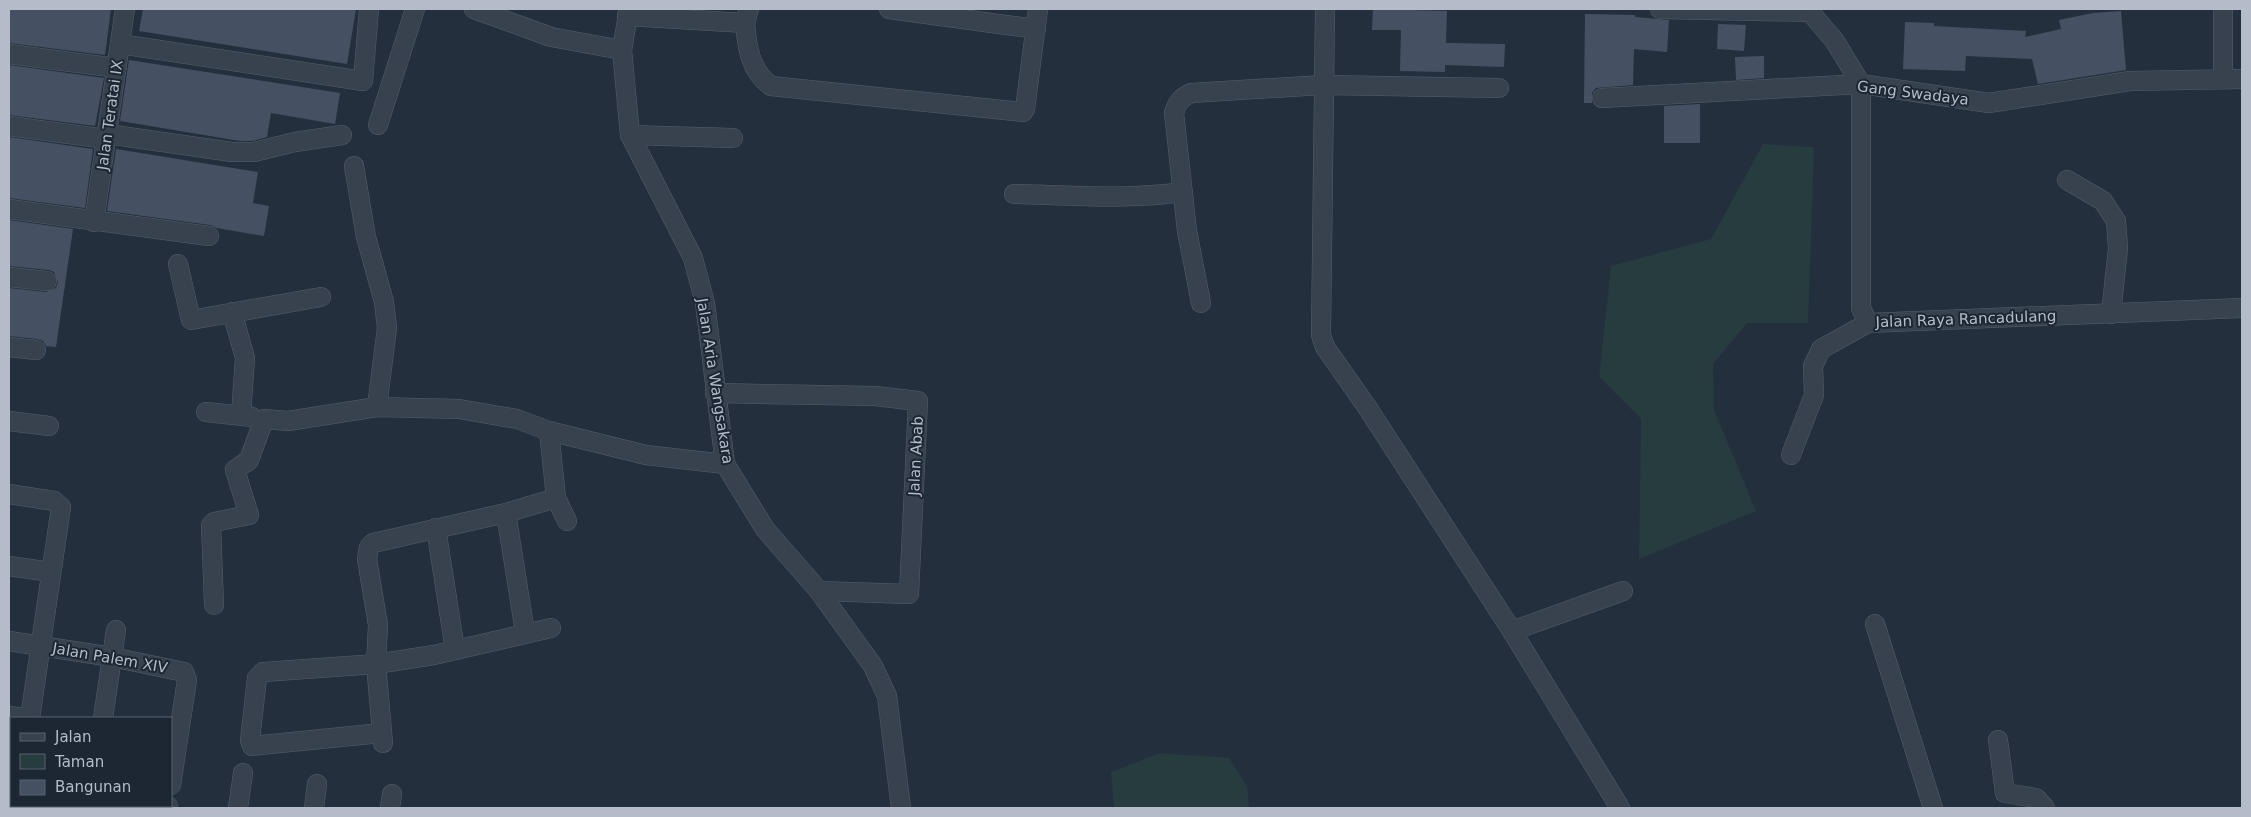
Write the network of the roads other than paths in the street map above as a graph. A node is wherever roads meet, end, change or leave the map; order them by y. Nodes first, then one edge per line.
1 (125, 9) edge
2 (369, 9) edge
3 (415, 9) edge
4 (474, 9) edge
5 (889, 9) edge
6 (1038, 9) edge
7 (1324, 9) edge
8 (1660, 9) edge
9 (2224, 9) edge
10 (1723, 10) edge
11 (1810, 11) edge
12 (628, 12) edge
13 (747, 16) edge
14 (1036, 29) junction
15 (120, 44) junction
16 (622, 50) junction
17 (9, 54) edge
18 (117, 68) junction
19 (2223, 79) junction
20 (2242, 79) edge
21 (1861, 84) junction
22 (1323, 85) junction
23 (1500, 88) dead end
24 (1602, 98) dead end
25 (378, 125) dead end
26 (9, 126) edge
27 (342, 135) dead end
28 (630, 135) junction
29 (107, 137) junction
30 (733, 138) dead end
31 (354, 166) dead end
32 (2066, 180) dead end
33 (1183, 192) junction
34 (1014, 194) dead end
35 (9, 209) edge
36 (94, 222) junction
37 (209, 236) dead end
38 (178, 264) dead end
39 (9, 277) edge
40 (47, 281) dead end
41 (320, 297) dead end
42 (1201, 302) dead end
43 (2242, 308) edge
44 (232, 312) junction
45 (2111, 314) junction
46 (1868, 323) junction
47 (9, 347) edge
48 (36, 350) dead end
49 (715, 393) junction
50 (377, 408) junction
51 (206, 412) dead end
52 (241, 415) junction
53 (264, 419) junction
54 (9, 420) edge
55 (49, 426) dead end
56 (549, 431) junction
57 (1790, 455) dead end
58 (725, 464) junction
59 (9, 494) edge
60 (556, 498) junction
61 (506, 513) junction
62 (567, 521) dead end
63 (436, 528) junction
64 (9, 566) edge
65 (51, 572) junction
66 (819, 590) junction
67 (1623, 590) dead end
68 (214, 605) dead end
69 (1875, 624) dead end
70 (551, 628) dead end
71 (116, 630) dead end
72 (1512, 631) junction
73 (525, 632) junction
74 (9, 641) edge
75 (40, 646) junction
76 (455, 650) junction
77 (112, 656) junction
78 (376, 664) junction
79 (30, 717) edge
80 (103, 717) edge
81 (1998, 740) dead end
82 (243, 773) dead end
83 (172, 778) edge
84 (317, 784) dead end
85 (238, 808) edge
86 (314, 808) edge
87 (901, 808) edge
88 (1620, 808) edge
89 (1933, 808) edge
90 (2045, 808) edge

1 - 15 street, Jalan Teratai IX
2 - 15 street
3 - 25 street
4 - 16 street
5 - 14 street
6 - 14 street
7 - 22 street
8 - 10 street
9 - 19 street
10 - 11 street
11 - 21 street
12 - 13 street
12 - 16 street, Jalan Aria Wangsakara
13 - 14 street
15 - 18 street, Jalan Teratai IX
16 - 28 street, Jalan Aria Wangsakara
17 - 18 street
18 - 29 street, Jalan Teratai IX
19 - 20 street, Gang Swadaya
19 - 21 street, Gang Swadaya
21 - 24 street, Gang Swadaya
21 - 46 street, Jalan Raya Rancadulang
22 - 23 street
22 - 33 street
22 - 72 street
26 - 29 street
27 - 29 street
28 - 30 street
28 - 49 street, Jalan Aria Wangsakara
29 - 36 street, Jalan Teratai IX
31 - 50 street
32 - 45 street
33 - 34 street
33 - 42 street
35 - 36 street
36 - 37 street
38 - 44 street
39 - 40 street
41 - 44 street
43 - 45 street, Jalan Raya Rancadulang
44 - 52 street
45 - 46 street, Jalan Raya Rancadulang
46 - 57 street
47 - 48 street
49 - 58 street, Jalan Aria Wangsakara
49 - 66 street, Jalan Abab
50 - 53 street
50 - 56 street
51 - 52 street
52 - 53 street
53 - 68 street
54 - 55 street
56 - 58 street
56 - 60 street
58 - 66 street, Jalan Aria Wangsakara
59 - 65 street
60 - 61 street
60 - 62 street
61 - 63 street
61 - 73 street
63 - 76 street
63 - 78 street
64 - 65 street
65 - 75 street
66 - 87 street, Jalan Aria Wangsakara
67 - 72 street
69 - 89 street
70 - 73 street
71 - 77 street
72 - 88 street
73 - 76 street
74 - 75 street, Jalan Palem XIV
75 - 77 street, Jalan Palem XIV
75 - 79 street
76 - 78 street
77 - 80 street
77 - 83 street, Jalan Palem XIV
78 - 78 street
81 - 90 street
82 - 85 street
84 - 86 street

